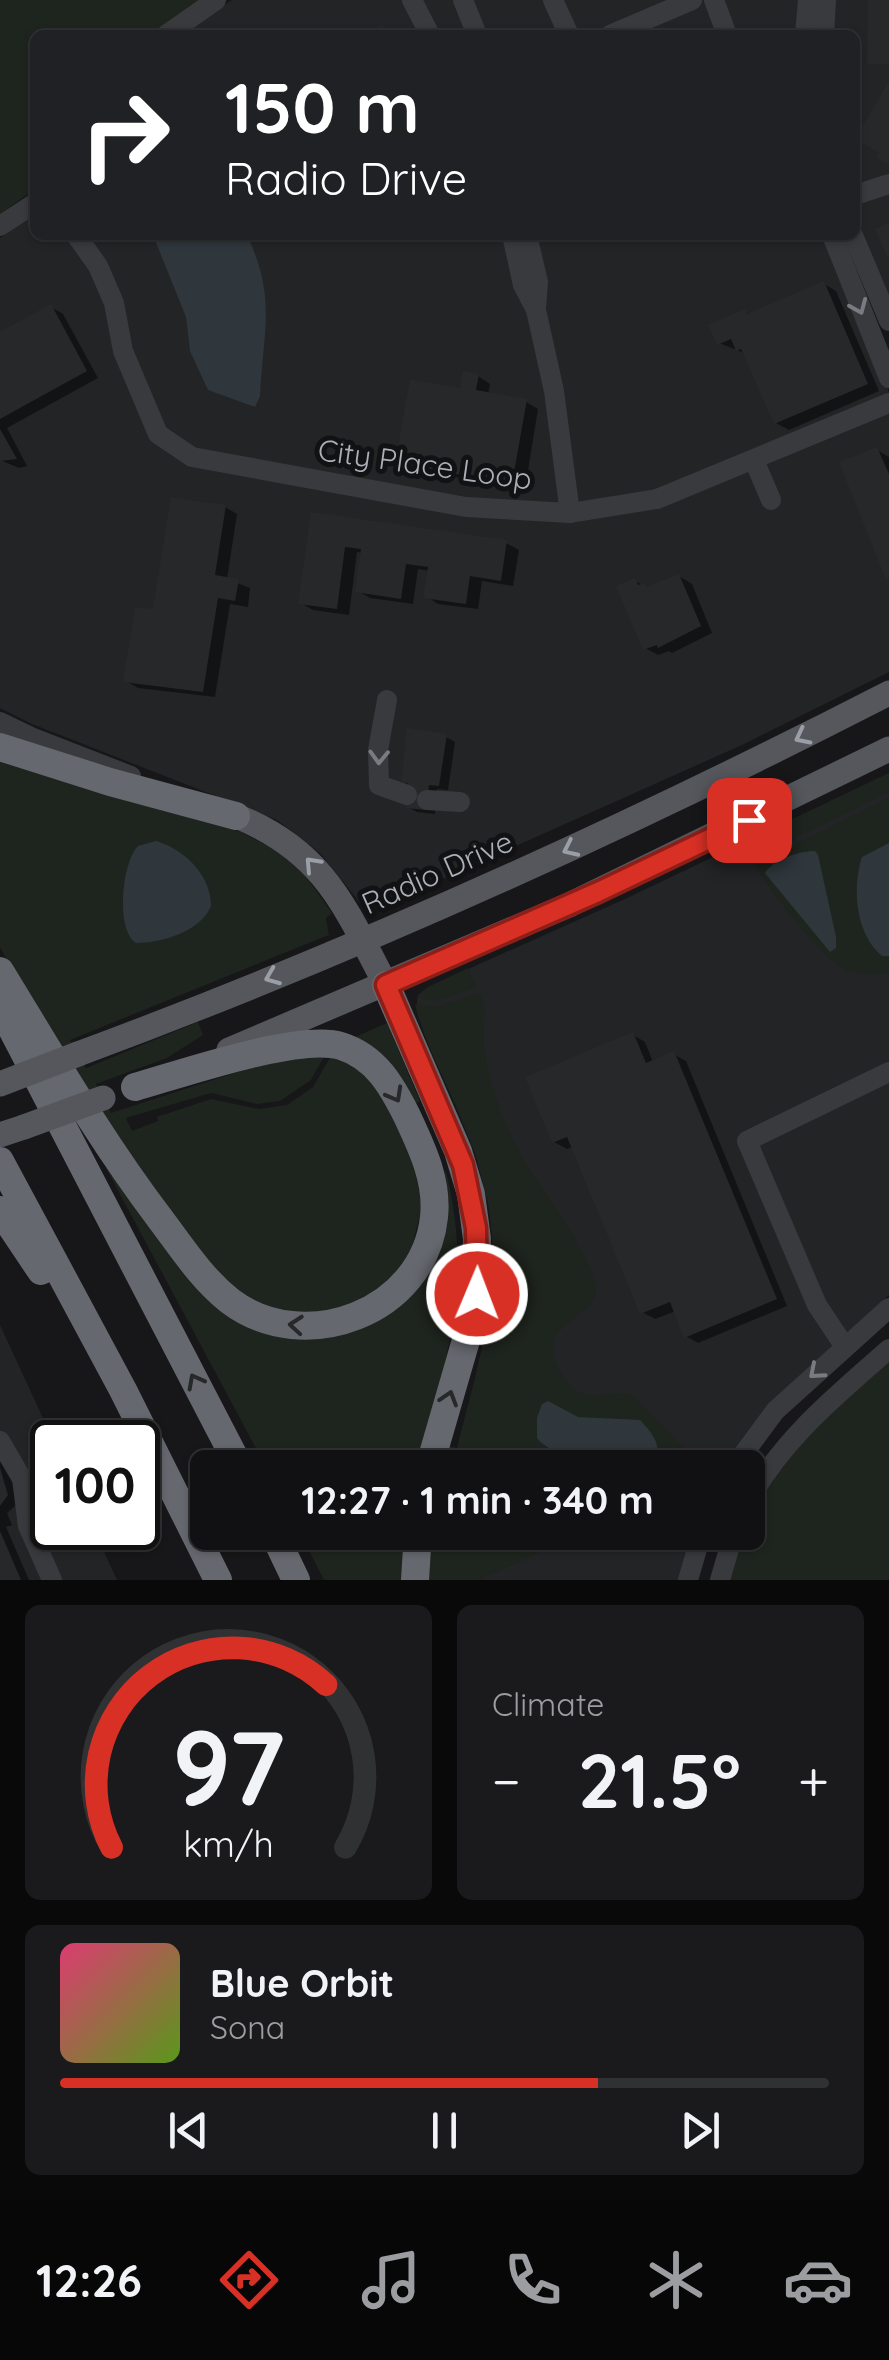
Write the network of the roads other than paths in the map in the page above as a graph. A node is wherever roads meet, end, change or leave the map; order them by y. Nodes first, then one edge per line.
1 (216, 0) edge
2 (412, 0) edge
3 (463, 0) edge
4 (554, 0) edge
5 (692, 0) edge
6 (714, 0) edge
7 (808, 0) edge
8 (826, 0) edge
9 (657, 8) edge
10 (173, 30) edge
11 (427, 30) edge
12 (476, 30) edge
13 (567, 30) edge
14 (619, 30) edge
15 (726, 30) edge
16 (805, 30) edge
17 (824, 30) edge
18 (889, 184) edge
19 (860, 193) edge
20 (30, 207) edge
21 (0, 226) edge
22 (80, 240) edge
23 (513, 240) edge
24 (528, 240) edge
25 (834, 240) edge
26 (855, 240) edge
27 (536, 310) junction
28 (889, 321) edge
29 (889, 378) edge
30 (889, 403) edge
31 (754, 460) junction
32 (772, 500) dead end
33 (570, 513) junction
34 (889, 693) edge
35 (387, 700) dead end
36 (0, 722) edge
37 (0, 747) edge
38 (889, 750) edge
39 (460, 802) dead end
40 (236, 816) junction
41 (362, 940) junction
42 (0, 972) edge
43 (386, 985) junction
44 (0, 1006) edge
45 (889, 1072) edge
46 (0, 1084) edge
47 (134, 1086) junction
48 (12, 1131) edge
49 (0, 1161) edge
50 (0, 1210) edge
51 (889, 1308) edge
52 (845, 1347) junction
53 (889, 1349) edge
54 (123, 1390) junction
55 (0, 1441) edge
56 (231, 1450) edge
57 (434, 1450) edge
58 (746, 1450) edge
59 (765, 1475) edge
60 (282, 1550) edge
61 (417, 1550) edge
62 (697, 1550) edge
63 (729, 1550) edge
64 (52, 1580) edge
65 (218, 1580) edge
66 (296, 1580) edge
67 (415, 1580) edge
68 (688, 1580) edge
69 (720, 1580) edge

1 - 10 street
2 - 11 street
3 - 12 street
4 - 13 street
5 - 9 street
6 - 15 street
7 - 16 street
8 - 17 street
9 - 14 street
18 - 19 street
20 - 21 street
22 - 33 street, City Place Loop
23 - 27 street
24 - 27 street
25 -> 29 street
26 - 28 street
27 - 33 street
30 - 31 street, City Place Loop
31 - 32 street
31 - 33 street, City Place Loop
34 -> 41 main road, Radio Drive
35 -> 39 street
36 - 40 street
37 - 40 highway
38 - 43 main road
41 -> 40 main road
41 - 43 main road
41 -> 46 main road, Radio Drive, bridge
47 -> 42 highway
43 - 47 main road
57 -> 43 highway
56 -> 44 highway
45 - 52 street
47 - 48 main road, bridge
49 - 54 highway
50 - 54 highway
51 - 52 street
52 -> 58 street
53 - 59 street
54 - 65 highway
55 - 64 street
60 - 66 highway
61 - 67 highway
62 - 68 street
63 - 69 street

